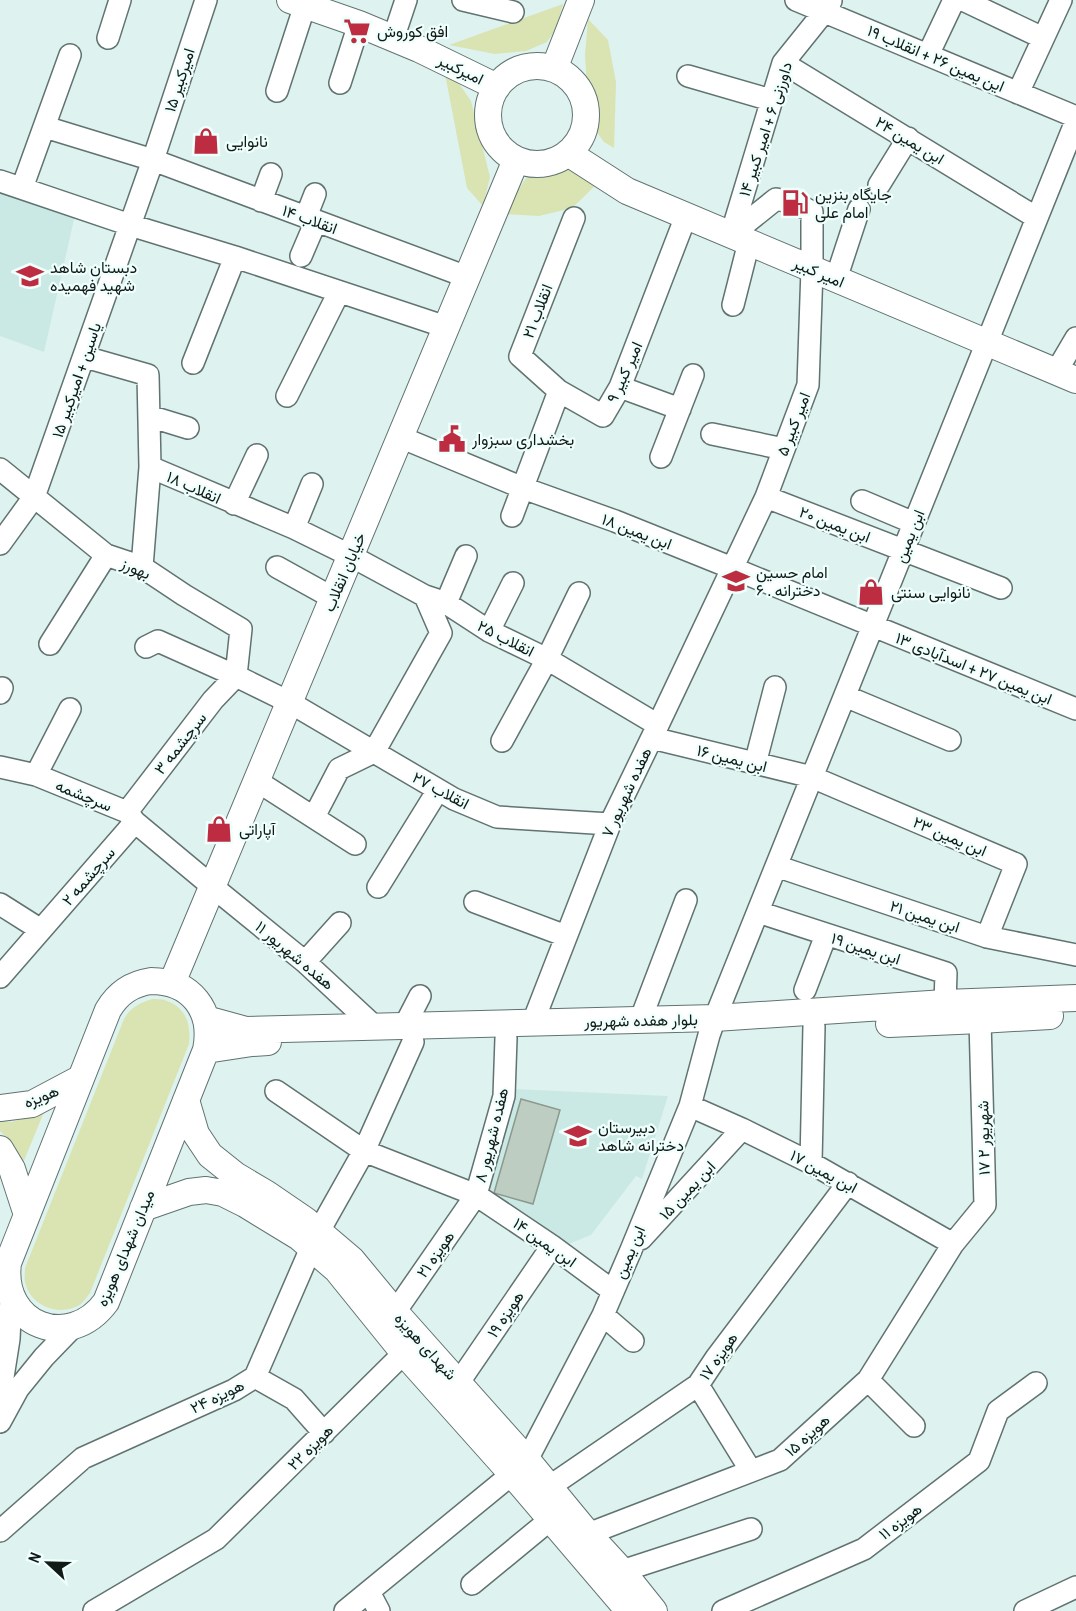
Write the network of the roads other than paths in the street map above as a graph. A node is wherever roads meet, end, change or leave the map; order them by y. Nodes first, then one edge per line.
1 (120, 0) edge
2 (206, 0) edge
3 (406, 0) edge
4 (463, 0) edge
5 (581, 0) edge
6 (796, 0) edge
7 (954, 0) edge
8 (963, 0) edge
9 (1061, 0) edge
10 (298, 3) edge
11 (828, 6) edge
12 (513, 12) dead end
13 (358, 24) junction
14 (108, 38) dead end
15 (1043, 38) junction
16 (393, 39) junction
17 (70, 55) dead end
18 (928, 55) junction
19 (783, 63) junction
20 (554, 69) junction
21 (688, 76) dead end
22 (340, 83) dead end
23 (496, 87) junction
24 (277, 91) dead end
25 (1018, 93) junction
26 (771, 100) junction
27 (1076, 119) edge
28 (45, 127) junction
29 (908, 138) junction
30 (568, 153) junction
31 (153, 160) junction
32 (516, 160) junction
33 (271, 174) dead end
34 (0, 181) edge
35 (879, 185) dead end
36 (22, 188) junction
37 (315, 194) dead end
38 (261, 201) junction
39 (859, 209) dead end
40 (686, 216) junction
41 (574, 218) dead end
42 (1037, 218) junction
43 (311, 219) junction
44 (130, 225) junction
45 (740, 238) junction
46 (301, 256) dead end
47 (235, 257) junction
48 (812, 269) junction
49 (467, 277) junction
50 (836, 279) junction
51 (339, 292) junction
52 (733, 305) dead end
53 (446, 327) junction
54 (1076, 338) edge
55 (987, 343) junction
56 (85, 357) junction
57 (194, 363) dead end
58 (693, 375) dead end
59 (1066, 376) edge
60 (620, 387) junction
61 (558, 391) junction
62 (287, 396) dead end
63 (680, 409) junction
64 (149, 416) junction
65 (188, 428) dead end
66 (712, 434) dead end
67 (400, 437) junction
68 (784, 449) junction
69 (256, 455) dead end
70 (661, 457) dead end
71 (150, 467) junction
72 (0, 469) edge
73 (312, 484) dead end
74 (523, 488) junction
75 (34, 497) junction
76 (766, 497) junction
77 (862, 501) dead end
78 (234, 504) junction
79 (512, 516) dead end
80 (914, 523) junction
81 (294, 528) junction
82 (0, 544) edge
83 (903, 550) junction
84 (106, 555) junction
85 (351, 556) junction
86 (466, 556) dead end
87 (142, 567) junction
88 (277, 567) dead end
89 (732, 568) junction
90 (513, 583) dead end
91 (1001, 588) dead end
92 (579, 593) dead end
93 (425, 596) junction
94 (333, 598) junction
95 (446, 603) junction
96 (873, 626) junction
97 (489, 631) junction
98 (50, 644) dead end
99 (147, 647) dead end
100 (547, 659) junction
101 (236, 676) junction
102 (776, 687) dead end
103 (845, 696) junction
104 (290, 702) junction
105 (70, 709) dead end
106 (1076, 709) edge
107 (655, 732) junction
108 (950, 740) dead end
109 (502, 741) dead end
110 (374, 752) junction
111 (755, 764) junction
112 (0, 767) edge
113 (36, 775) junction
114 (812, 777) junction
115 (257, 781) junction
116 (438, 790) junction
117 (131, 817) junction
118 (314, 817) junction
119 (610, 824) junction
120 (356, 844) dead end
121 (776, 866) junction
122 (213, 887) junction
123 (378, 887) dead end
124 (686, 900) dead end
125 (475, 902) dead end
126 (0, 904) edge
127 (758, 912) junction
128 (340, 923) dead end
129 (41, 930) junction
130 (826, 935) junction
131 (566, 936) junction
132 (987, 937) junction
133 (1076, 955) edge
134 (305, 962) junction
135 (0, 977) edge
136 (172, 984) junction
137 (805, 990) dead end
138 (420, 996) dead end
139 (1076, 998) edge
140 (945, 1003) junction
141 (1076, 1014) edge
142 (206, 1019) junction
143 (980, 1020) junction
144 (640, 1021) junction
145 (532, 1022) junction
146 (374, 1026) junction
147 (814, 1026) junction
148 (712, 1027) junction
149 (409, 1034) junction
150 (506, 1038) junction
151 (206, 1050) junction
152 (81, 1078) junction
153 (276, 1091) dead end
154 (186, 1100) junction
155 (690, 1106) junction
156 (0, 1108) edge
157 (742, 1129) junction
158 (0, 1149) edge
159 (364, 1151) junction
160 (811, 1163) junction
161 (848, 1184) junction
162 (476, 1195) junction
163 (143, 1208) junction
164 (27, 1215) junction
165 (315, 1239) junction
166 (953, 1244) junction
167 (552, 1246) junction
168 (631, 1250) junction
169 (6, 1281) edge
170 (613, 1291) junction
171 (395, 1312) junction
172 (603, 1315) junction
173 (73, 1327) junction
174 (633, 1341) dead end
175 (404, 1353) junction
176 (255, 1377) junction
177 (868, 1380) junction
178 (459, 1382) junction
179 (1036, 1383) dead end
180 (699, 1385) junction
181 (0, 1396) edge
182 (0, 1422) edge
183 (914, 1426) dead end
184 (324, 1433) junction
185 (519, 1467) junction
186 (752, 1471) junction
187 (549, 1487) junction
188 (550, 1520) junction
189 (752, 1529) dead end
190 (0, 1531) edge
191 (588, 1534) junction
192 (622, 1571) junction
193 (472, 1584) dead end
194 (1076, 1587) edge
195 (369, 1592) junction
196 (1029, 1610) edge
197 (94, 1611) edge
198 (345, 1611) edge
199 (379, 1611) edge
200 (629, 1611) edge
201 (654, 1611) edge
202 (723, 1611) edge

1 - 14 street
2 - 31 street, امیرکبیر ۱۵
3 - 16 street
4 - 12 street
5 - 20 main road
6 - 11 street, این یمین ۲۶ + انقلاب ۱۹
7 - 18 street
8 - 15 street
9 - 15 street
10 - 13 main road, امیرکبیر
10 - 24 street
11 - 18 street, این یمین ۲۶ + انقلاب ۱۹
11 - 19 street, داورزنی ۶ + امیر کبیر ۱۴
13 - 16 main road, امیرکبیر
13 - 22 street
15 - 25 street
16 - 23 main road, امیرکبیر
17 - 28 street
18 - 25 street, این یمین ۲۶ + انقلاب ۱۹
19 - 26 street, داورزنی ۶ + امیر کبیر ۱۴
19 - 29 street, ابن یمین ۲۴
20 - 23 main road
20 - 30 main road
21 - 26 street
23 - 32 main road
25 - 27 street, این یمین ۲۶ + انقلاب ۱۹
26 - 45 street, داورزنی ۶ + امیر کبیر ۱۴
27 - 42 street, ابن یمین
28 - 31 street, انقلاب ۱۴
28 - 36 street
29 - 35 street
29 - 42 street, ابن یمین ۲۴
30 - 32 main road
30 - 40 main road, امیر کبیر
31 - 38 street, انقلاب ۱۴
31 - 44 street, یاسین + امیرکبیر ۱۵
32 - 49 main road, خیابان انقلاب
33 - 38 street
34 - 36 street
36 - 44 street
37 - 43 street
38 - 43 street, انقلاب ۱۴
39 - 50 street
40 - 45 main road, امیر کبیر
40 - 60 street, امیر کبیر ۹
41 - 61 street, انقلاب ۲۱
42 - 55 street, ابن یمین
43 - 46 street
43 - 49 street, انقلاب ۱۴
44 - 47 street
44 - 56 street, یاسین + امیرکبیر ۱۵
45 - 48 main road, امیر کبیر
45 - 48 street, امیر کبیر ۵
45 - 52 street, داورزنی ۶ + امیر کبیر ۱۴
47 - 51 street
47 - 57 street
48 - 50 main road, امیر کبیر
48 - 68 street, امیر کبیر ۵
49 - 53 main road, خیابان انقلاب
50 - 55 main road, امیر کبیر
51 - 53 street
51 - 62 street
53 - 67 main road, خیابان انقلاب
54 - 59 street
55 - 59 main road, امیر کبیر
55 - 80 street, ابن یمین
56 - 64 street, انقلاب ۱۸
56 - 75 street, یاسین + امیرکبیر ۱۵
58 - 63 street
60 - 61 street, امیر کبیر ۹
60 - 63 street
61 - 74 street
63 - 70 street
64 - 65 street
64 - 71 street, انقلاب ۱۸
66 - 68 street
67 - 74 street, ابن یمین ۱۸
67 - 85 main road, خیابان انقلاب
68 - 76 street, امیر کبیر ۵
69 - 78 street
71 - 78 street, انقلاب ۱۸
71 - 87 street
72 - 75 street, بهورز
73 - 81 street
74 - 79 street
74 - 89 street, ابن یمین ۱۸
75 - 82 street, یاسین + امیرکبیر ۱۵
75 - 84 street, بهورز
76 - 83 street, ابن یمین ۲۰
76 - 89 street, امیر کبیر ۵
77 - 80 street
78 - 81 street, انقلاب ۱۸
80 - 83 street, ابن یمین
81 - 85 street, انقلاب ۱۸
83 - 91 street, ابن یمین ۲۰
83 - 96 street, ابن یمین
84 - 87 street, بهورز
84 - 98 street
85 - 93 street, انقلاب ۲۵
85 - 94 main road, خیابان انقلاب
86 - 95 street
87 - 101 street, بهورز
88 - 94 street
89 - 96 street, ابن یمین ۱۸
89 - 107 street, هفده شهریور ۷
90 - 97 street
92 - 100 street
93 - 95 street, انقلاب ۲۵
93 - 110 street
94 - 104 main road, خیابان انقلاب
95 - 97 street, انقلاب ۲۵
96 - 103 street, ابن یمین
96 - 106 street, ابن یمین ۲۷ + اسدآبادی ۱۳
97 - 100 street, انقلاب ۲۵
99 - 101 street, انقلاب ۲۷
100 - 107 street, انقلاب ۲۵
100 - 109 street
101 - 104 street, انقلاب ۲۷
101 - 117 street, سرچشمه ۳
102 - 111 street
103 - 108 street
103 - 114 street, ابن یمین
104 - 110 street, انقلاب ۲۷
104 - 115 main road, خیابان انقلاب
105 - 113 street
107 - 111 street, ابن یمین ۱۶
107 - 119 street, هفده شهریور ۷
110 - 116 street, انقلاب ۲۷
110 - 118 street
111 - 114 street, ابن یمین ۱۶
112 - 113 street, سرچشمه
113 - 117 street, سرچشمه
114 - 121 street, ابن یمین
114 - 132 street, ابن یمین ۲۳
115 - 118 street
115 - 122 main road, خیابان انقلاب
116 - 119 street, انقلاب ۲۷
116 - 123 street
117 - 122 street, سرچشمه
117 - 129 street, سرچشمه ۲
118 - 120 street
119 - 131 street, هفده شهریور ۷
121 - 127 street, ابن یمین
121 - 132 street, ابن یمین ۲۱
122 - 134 street, هفده شهریور ۱۱
122 - 136 main road, خیابان انقلاب
124 - 144 street
125 - 131 street
126 - 129 street
127 - 130 street, ابن یمین ۱۹
127 - 148 street, ابن یمین
128 - 134 street
129 - 135 street, سرچشمه ۲
130 - 137 street
130 - 140 street, ابن یمین ۱۹
131 - 145 street, هفده شهریور ۷
132 - 133 street, ابن یمین ۲۱
134 - 146 street, هفده شهریور ۱۱
136 - 142 main road
136 - 152 main road
138 - 149 street, هویزه ۲۴
139 - 140 main road, بلوار هفده شهریور
140 - 148 main road, بلوار هفده شهریور
141 - 143 main road, بلوار هفده شهریور
142 - 146 main road, بلوار هفده شهریور
142 - 151 main road, میدان شهدای هویزه
143 - 147 main road, بلوار هفده شهریور
143 - 166 street, ۱۷ شهریور ۲
144 - 145 main road, بلوار هفده شهریور
144 - 148 main road, بلوار هفده شهریور
145 - 149 main road, بلوار هفده شهریور
146 - 149 main road, بلوار هفده شهریور
147 - 148 main road, بلوار هفده شهریور
147 - 160 street
148 - 150 main road, بلوار هفده شهریور
148 - 155 street, ابن یمین
149 - 150 main road, بلوار هفده شهریور
149 - 151 main road, بلوار هفده شهریور
149 - 159 street, هویزه ۲۴
150 - 162 street, هفده شهریور ۸
151 - 154 main road, میدان شهدای هویزه
152 - 156 main road, هویزه
152 - 164 main road
153 - 159 street, ابن یمین ۱۴
154 - 163 main road, میدان شهدای هویزه
154 - 165 main road, شهدای هویزه
155 - 157 street, ابن یمین ۱۷
155 - 168 street, ابن یمین
157 - 160 street, ابن یمین ۱۷
157 - 168 street, ابن یمین ۱۵
158 - 164 main road
159 - 162 street, ابن یمین ۱۴
159 - 165 street, هویزه ۲۴
160 - 161 street, ابن یمین ۱۷
161 - 166 street, ابن یمین ۱۷
161 - 180 street, هویزه ۱۷
162 - 167 street, ابن یمین ۱۴
162 - 171 street, هویزه ۲۱
163 - 165 main road, شهدای هویزه
163 - 173 main road, میدان شهدای هویزه
164 - 169 main road
165 - 171 main road, شهدای هویزه
165 - 175 main road, شهدای هویزه
165 - 176 street, هویزه ۲۴
166 - 177 street, هویزه ۱۵
167 - 170 street, ابن یمین ۱۴
167 - 178 street, هویزه ۱۹
168 - 170 street, ابن یمین
169 - 173 main road
169 - 181 street
170 - 172 street, ابن یمین
171 - 178 main road, شهدای هویزه
172 - 174 street
172 - 185 street, ابن یمین
173 - 182 street
175 - 184 street, هویزه ۲۲
175 - 185 main road, شهدای هویزه
176 - 184 street
176 - 190 street, هویزه ۲۴
177 - 183 street
177 - 186 street, هویزه ۱۵
178 - 185 main road, شهدای هویزه
179 - 202 street, هویزه ۱۱
180 - 186 street
180 - 187 street, هویزه ۱۷
184 - 197 street, هویزه ۲۲
185 - 187 main road, شهدای هویزه
185 - 188 main road, شهدای هویزه
185 - 195 street, ابن یمین
186 - 191 street, هویزه ۱۵
187 - 191 main road, شهدای هویزه
188 - 193 street
188 - 200 main road, شهدای هویزه
189 - 192 street
191 - 192 main road, شهدای هویزه
192 - 201 main road, شهدای هویزه
194 - 196 street
195 - 198 street, ابن یمین
195 - 199 street

